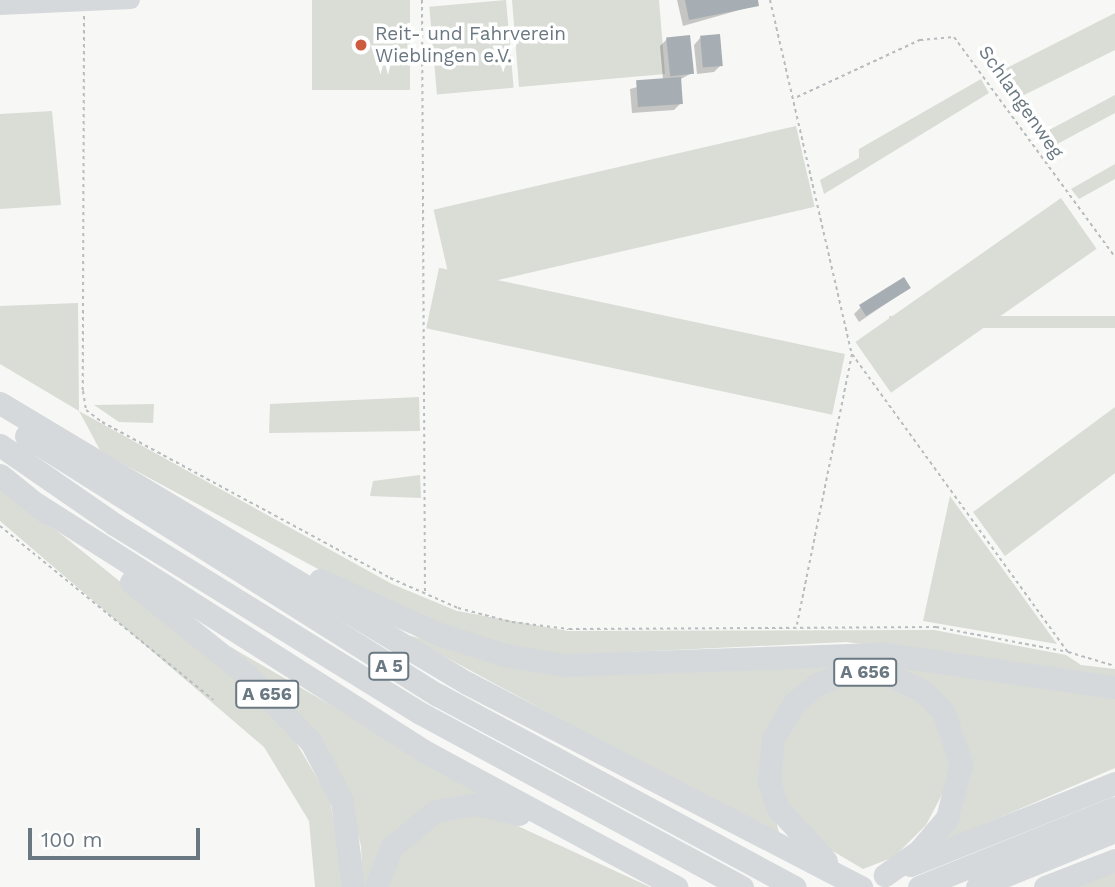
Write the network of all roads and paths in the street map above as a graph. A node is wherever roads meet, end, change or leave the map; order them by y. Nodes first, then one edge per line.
1 (131, 0) edge
2 (422, 0) edge
3 (770, 0) edge
4 (84, 2) junction
5 (0, 6) edge
6 (795, 98) junction
7 (1115, 257) edge
8 (852, 354) junction
9 (0, 403) edge
10 (0, 418) edge
11 (0, 445) edge
12 (0, 475) edge
13 (35, 503) junction
14 (204, 523) junction
15 (0, 526) edge
16 (425, 594) junction
17 (796, 625) junction
18 (1068, 652) junction
19 (1115, 666) edge
20 (1115, 687) edge
21 (213, 700) dead end
22 (1115, 783) edge
23 (1115, 808) edge
24 (1115, 831) edge
25 (591, 842) junction
26 (1115, 860) edge
27 (885, 875) junction
28 (853, 882) edge
29 (353, 887) edge
30 (376, 887) edge
31 (676, 887) edge
32 (742, 887) edge
33 (795, 887) edge
34 (919, 887) edge
35 (976, 887) edge
36 (1045, 887) edge

1 - 4 main road
2 - 16 path
3 - 6 path
4 - 5 main road
4 - 16 path
6 - 7 path, Schlangenweg
6 - 8 path
8 - 17 path
8 - 18 path
9 - 14 highway, A 5
10 - 33 highway, A 5
11 - 32 highway, A 5
12 - 13 highway
13 - 25 highway
13 - 29 highway, A 656
14 - 20 highway, A 5
14 - 28 highway, A 5
15 - 21 path
16 - 17 path
17 - 18 path
18 - 19 path
22 - 27 highway
23 - 34 highway
24 - 35 highway
25 - 30 highway
25 - 31 highway
26 - 36 highway
27 - 28 highway
27 - 28 highway, A 656

